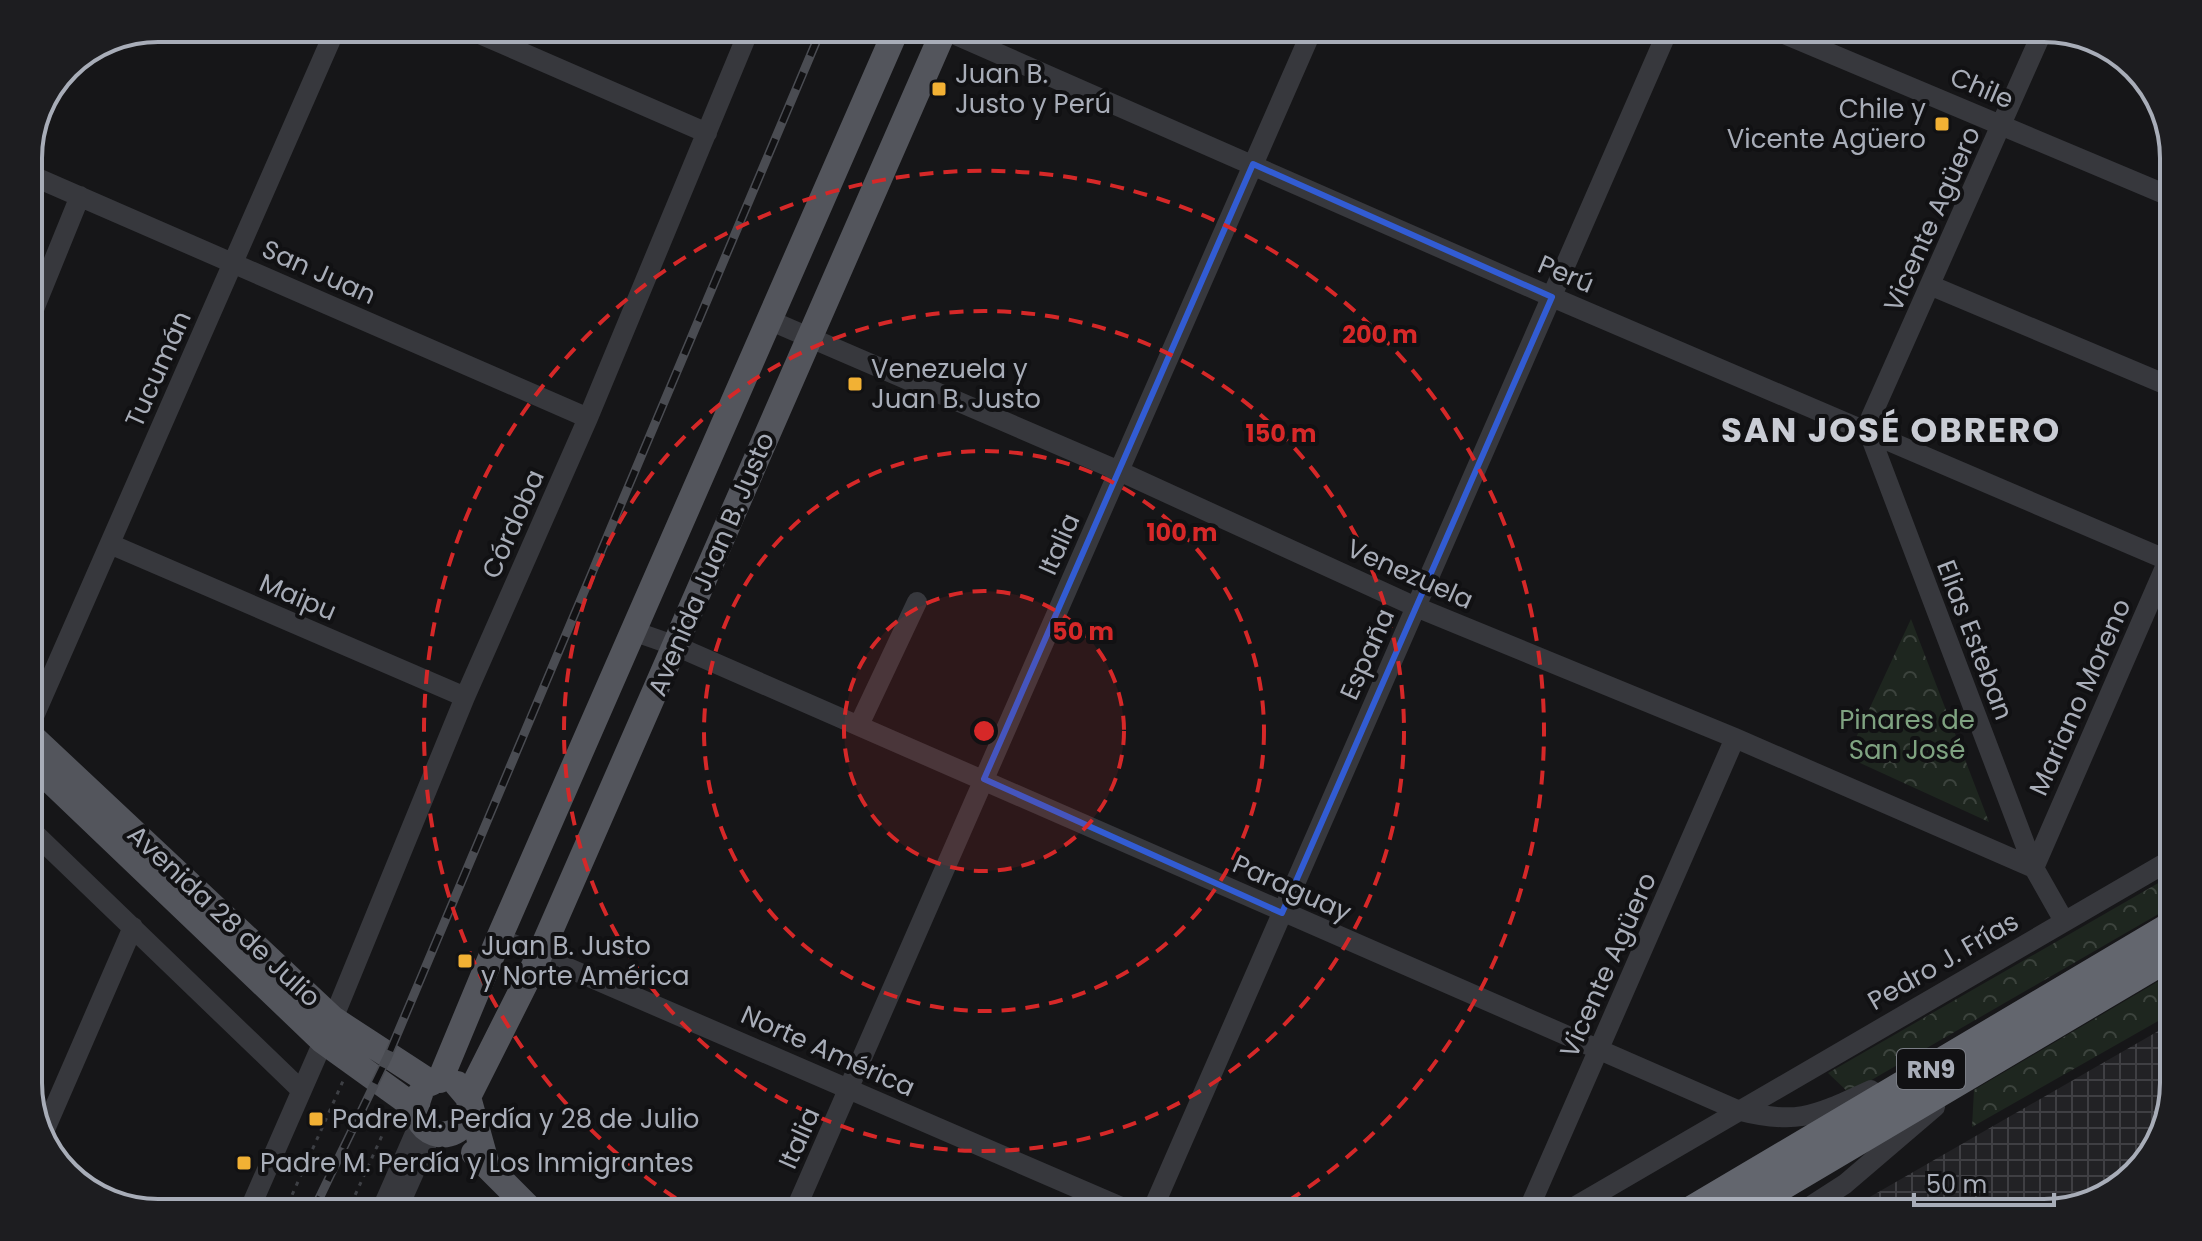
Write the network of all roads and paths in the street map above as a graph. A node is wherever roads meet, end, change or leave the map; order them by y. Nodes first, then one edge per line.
1 (330, 42) edge
2 (498, 42) edge
3 (744, 42) edge
4 (891, 42) edge
5 (937, 42) edge
6 (973, 42) edge
7 (1307, 42) edge
8 (1663, 42) edge
9 (1804, 42) edge
10 (2038, 42) edge
11 (2003, 124) junction
12 (707, 133) junction
13 (1253, 164) junction
14 (42, 180) edge
15 (2160, 192) edge
16 (80, 196) junction
17 (233, 263) junction
18 (1932, 286) junction
19 (42, 290) edge
20 (1552, 297) junction
21 (769, 320) junction
22 (809, 337) junction
23 (2160, 382) edge
24 (588, 418) junction
25 (1868, 430) junction
26 (1119, 471) junction
27 (110, 544) junction
28 (2160, 552) edge
29 (2160, 584) edge
30 (917, 602) dead end
31 (1416, 607) junction
32 (633, 631) junction
33 (676, 646) junction
34 (465, 697) junction
35 (42, 700) edge
36 (859, 725) junction
37 (1735, 738) junction
38 (42, 746) edge
39 (42, 772) edge
40 (984, 779) junction
41 (42, 840) edge
42 (2160, 866) edge
43 (2034, 868) junction
44 (1282, 913) junction
45 (2064, 921) junction
46 (133, 927) junction
47 (2160, 933) edge
48 (499, 938) junction
49 (540, 954) junction
50 (2160, 961) edge
51 (328, 1030) junction
52 (1600, 1049) junction
53 (351, 1063) junction
54 (1936, 1066) junction
55 (1980, 1070) junction
56 (436, 1082) junction
57 (849, 1089) junction
58 (301, 1090) junction
59 (469, 1104) junction
60 (1737, 1110) junction
61 (423, 1119) junction
62 (49, 1121) edge
63 (486, 1162) junction
64 (254, 1199) edge
65 (290, 1199) edge
66 (358, 1199) edge
67 (386, 1199) edge
68 (400, 1199) edge
69 (521, 1199) edge
70 (800, 1199) edge
71 (1103, 1199) edge
72 (1157, 1199) edge
73 (1533, 1199) edge
74 (1588, 1199) edge
75 (1712, 1199) edge
76 (1759, 1199) edge
77 (1822, 1199) edge

1 - 17 street, Tucumán
2 - 12 street
3 - 12 street, Córdoba
4 - 21 main road, Avenida Juan B. Justo
5 - 22 main road, Avenida Juan B. Justo
6 - 13 street, Perú
7 - 13 street, Italia
8 - 20 street, España
9 - 11 street, Chile
10 - 11 street, Vicente Agüero
11 - 15 street, Chile
11 - 18 street, Vicente Agüero
12 - 24 street, Córdoba
13 - 20 street, Perú
13 - 26 street, Italia
14 - 16 street, San Juan
16 - 17 street, San Juan
16 - 19 street
17 - 24 street, San Juan
17 - 27 street, Tucumán
18 - 23 street
18 - 25 street, Vicente Agüero
20 - 25 street, Perú
20 - 31 street, España
21 - 22 street, Venezuela
21 - 32 main road, Avenida Juan B. Justo
22 - 26 street, Venezuela
22 - 33 main road, Avenida Juan B. Justo
24 - 34 street, Córdoba
25 - 28 street, Perú
25 - 43 street, Elias Esteban
26 - 31 street, Venezuela
26 - 40 street, Italia
27 - 34 street, Maipu
27 - 35 street, Tucumán
29 - 43 street, Mariano Moreno
30 - 36 street
31 - 37 street, Venezuela
31 - 44 street, España
32 - 33 street, Paraguay
32 - 48 main road, Avenida Juan B. Justo
33 - 36 street, Paraguay
33 - 49 main road, Avenida Juan B. Justo
34 - 51 street, Córdoba
36 - 40 street, Paraguay
37 - 43 street, Venezuela
37 - 52 street, Vicente Agüero
38 - 51 main road, Avenida 28 de Julio
39 - 51 main road, Avenida 28 de Julio
40 - 44 street, Paraguay
40 - 57 street, Italia
41 - 46 street
42 - 45 street, Pedro J. Frías
43 - 45 street, Elias Esteban
44 - 52 street, Paraguay
44 - 72 street, España
45 - 60 street, Pedro J. Frías
46 - 58 street
46 - 62 street
47 - 54 highway, RN9
48 - 49 street, Norte América
48 - 56 main road, Avenida Juan B. Justo
49 - 57 street, Norte América
49 - 59 main road, Avenida Juan B. Justo
50 - 55 highway, RN9
51 - 53 main road, Avenida 28 de Julio
51 - 56 main road, Avenida 28 de Julio
51 - 58 street, Córdoba
52 - 60 street, Paraguay
52 - 73 street, Vicente Agüero
53 - 61 main road, Avenida 28 de Julio
53 - 65 path
54 - 60 street, Paraguay
54 - 75 highway, RN9
55 - 76 highway, RN9
55 - 77 street
56 - 59 main road
56 - 61 main road
57 - 70 street, Italia
57 - 71 street, Norte América
58 - 64 street, Córdoba
59 - 61 main road
59 - 63 main road
60 - 74 street, Pedro J. Frías
61 - 63 main road, Avenida 28 de Julio
61 - 66 path
61 - 67 street
61 - 68 street
63 - 69 main road, Avenida 28 de Julio

